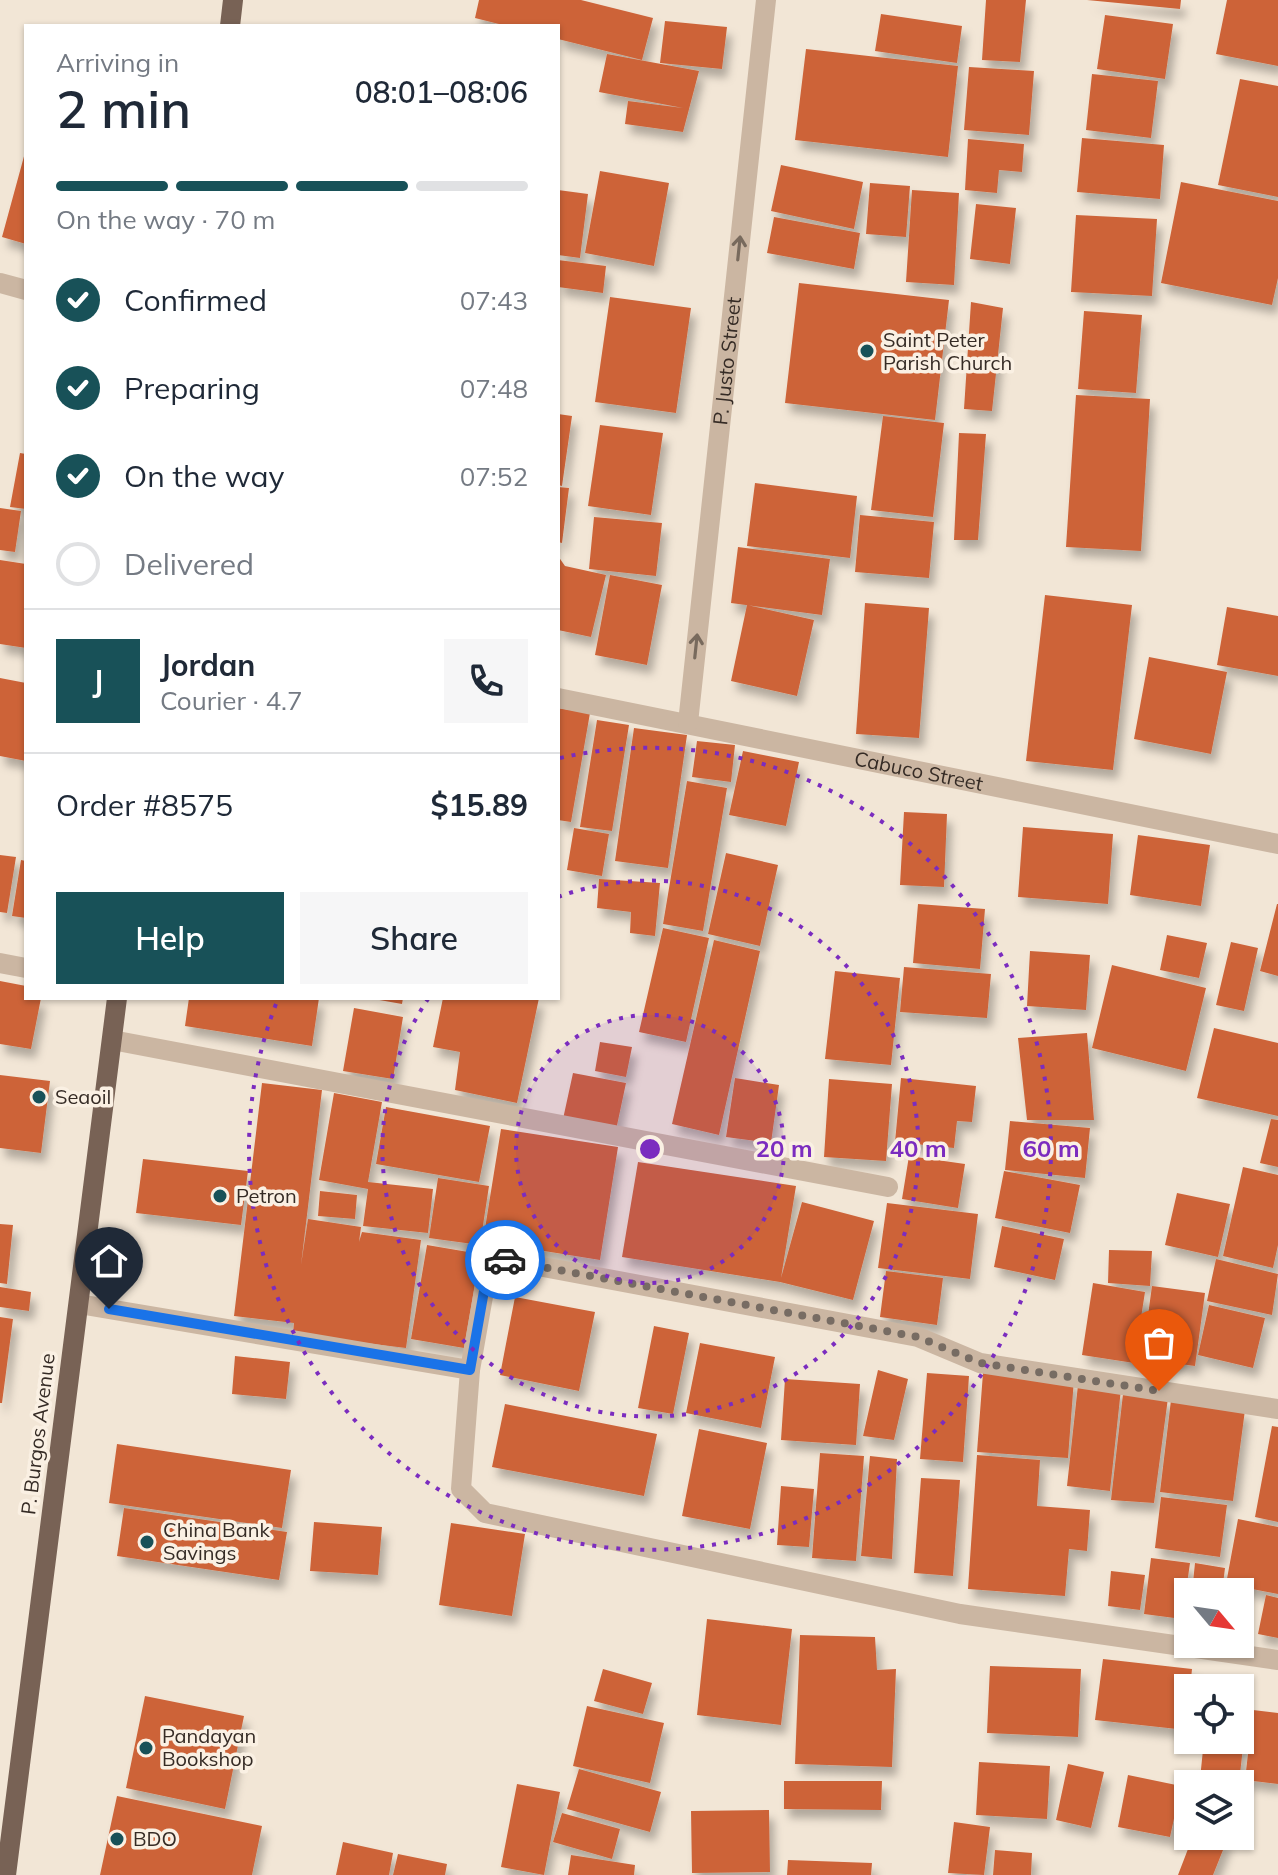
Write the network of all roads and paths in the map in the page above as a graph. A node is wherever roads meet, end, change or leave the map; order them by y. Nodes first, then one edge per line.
1 (233, 0) edge
2 (766, 0) edge
3 (230, 24) edge
4 (0, 283) edge
5 (24, 289) edge
6 (560, 698) edge
7 (688, 723) junction
8 (1278, 844) edge
9 (0, 963) edge
10 (24, 968) edge
11 (117, 1000) edge
12 (112, 1040) junction
13 (888, 1187) dead end
14 (79, 1304) junction
15 (470, 1370) junction
16 (1278, 1409) edge
17 (1278, 1660) edge
18 (6, 1875) edge

1 - 3 main road
7 -> 2 street, P. Justo Street
4 - 5 street
6 - 7 street, Cabuco Street
7 - 8 street, Cabuco Street
9 - 10 street
11 - 12 main road, P. Burgos Avenue
12 - 13 street
12 - 14 main road, P. Burgos Avenue
14 - 15 street
14 - 18 main road, P. Burgos Avenue
15 - 16 street
15 - 17 street

